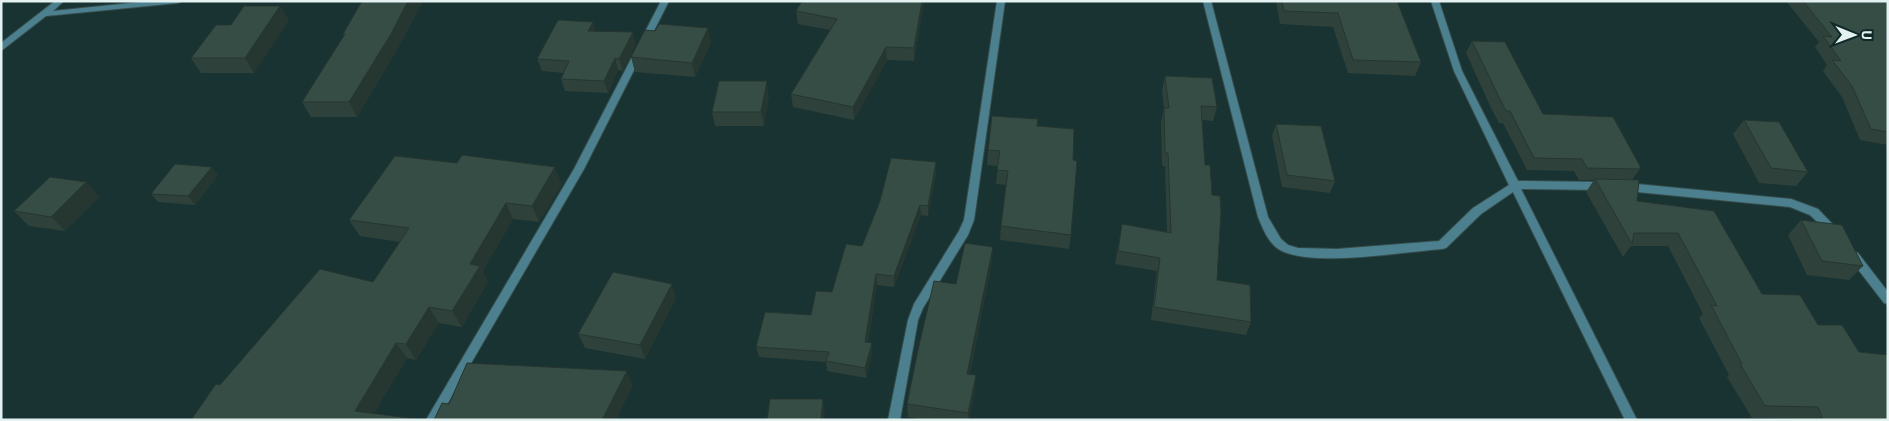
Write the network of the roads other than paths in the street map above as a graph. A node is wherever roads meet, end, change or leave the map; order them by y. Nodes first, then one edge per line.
1 (60, 1) edge
2 (178, 1) edge
3 (665, 1) edge
4 (1001, 1) edge
5 (1207, 1) edge
6 (1435, 1) edge
7 (45, 14) junction
8 (1, 48) edge
9 (1516, 185) junction
10 (1888, 300) edge
11 (432, 420) edge
12 (894, 420) edge
13 (1631, 420) edge

1 - 7 street
2 - 7 street
3 - 11 street
4 - 12 street
5 - 9 street
6 - 9 street
7 - 8 street
9 - 10 street
9 - 13 street

